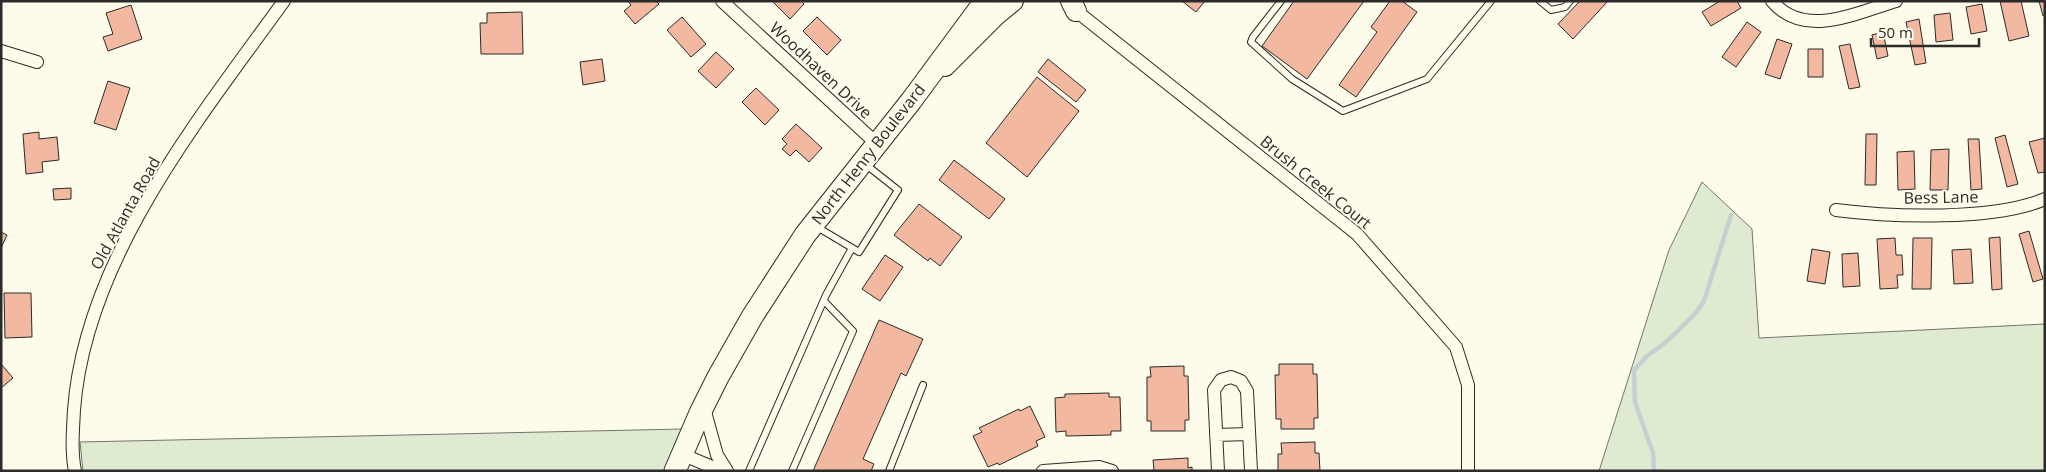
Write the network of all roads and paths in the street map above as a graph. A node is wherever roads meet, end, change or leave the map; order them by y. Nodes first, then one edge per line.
1 (284, 1) edge
2 (722, 1) edge
3 (985, 1) edge
4 (1013, 1) edge
5 (1281, 1) edge
6 (1491, 1) edge
7 (1540, 1) edge
8 (1570, 1) edge
9 (1772, 1) edge
10 (1896, 1) edge
11 (1070, 4) edge
12 (1, 52) edge
13 (37, 62) dead end
14 (911, 101) junction
15 (876, 143) junction
16 (862, 161) junction
17 (2045, 199) edge
18 (1836, 210) dead end
19 (814, 225) junction
20 (852, 248) junction
21 (824, 301) junction
22 (923, 385) dead end
23 (704, 405) junction
24 (1249, 434) junction
25 (1216, 435) junction
26 (680, 466) edge
27 (75, 471) edge
28 (722, 471) edge
29 (727, 471) edge
30 (749, 471) edge
31 (792, 471) edge
32 (889, 471) edge
33 (1043, 471) edge
34 (1112, 471) edge
35 (1218, 471) edge
36 (1251, 471) edge
37 (1468, 471) edge

1 - 27 street, Old Atlanta Road
2 - 15 street, Woodhaven Drive
3 - 14 highway, North Henry Boulevard
4 - 14 main road
5 - 6 lane
7 - 8 lane
9 - 10 street
11 - 37 street, Brush Creek Court
12 - 13 street
14 - 15 highway, North Henry Boulevard
15 - 16 highway, North Henry Boulevard
16 - 19 highway, North Henry Boulevard
16 - 20 lane
17 - 18 street, Bess Lane
19 - 20 lane
19 - 23 highway, North Henry Boulevard
20 - 21 lane
21 - 30 lane
21 - 31 lane
22 - 32 lane
23 - 26 highway, North Henry Boulevard
23 - 29 street
24 - 25 street
24 - 25 street
24 - 36 street
25 - 35 street
26 - 28 street
33 - 34 street

